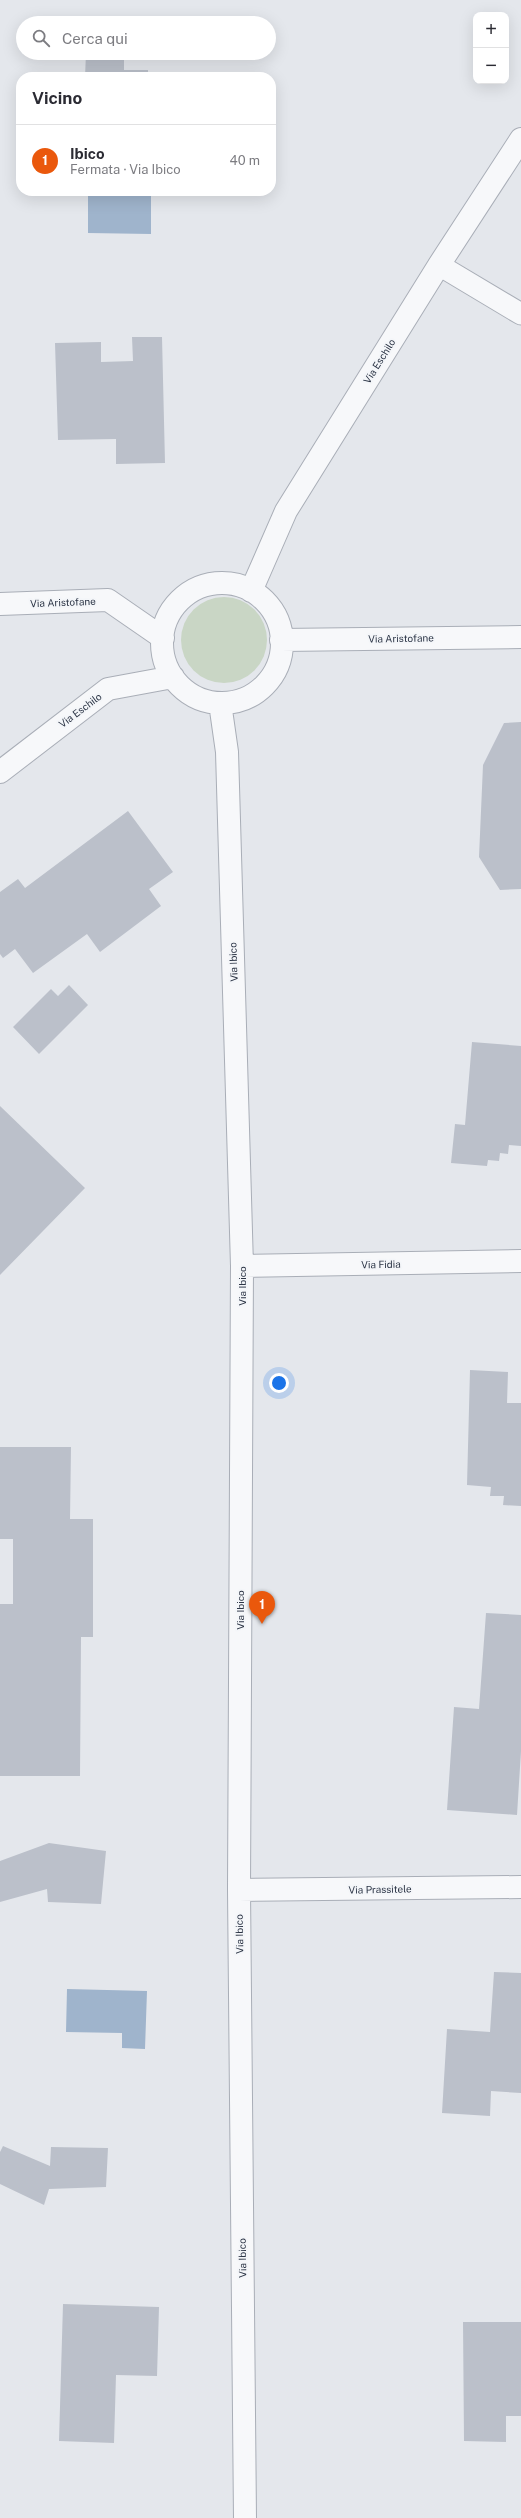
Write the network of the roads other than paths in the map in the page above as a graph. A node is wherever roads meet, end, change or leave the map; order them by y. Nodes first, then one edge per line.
1 (521, 139) edge
2 (439, 265) junction
3 (521, 314) edge
4 (251, 591) junction
5 (0, 604) edge
6 (521, 637) edge
7 (163, 638) junction
8 (281, 640) junction
9 (173, 677) junction
10 (220, 703) junction
11 (0, 772) edge
12 (521, 1261) edge
13 (242, 1266) junction
14 (521, 1887) edge
15 (239, 1890) junction
16 (245, 2518) edge

1 - 2 street, Via Eschilo
2 - 3 lane
2 - 4 street, Via Eschilo
4 - 7 street
4 - 8 street
5 - 7 street, Via Aristofane
6 - 8 street, Via Aristofane
7 - 9 street
8 - 10 street
9 - 10 street
9 - 11 street, Via Eschilo
10 - 13 street, Via Ibico
12 - 13 street, Via Fidia
13 - 15 street, Via Ibico
14 - 15 street, Via Prassitele
15 - 16 street, Via Ibico

